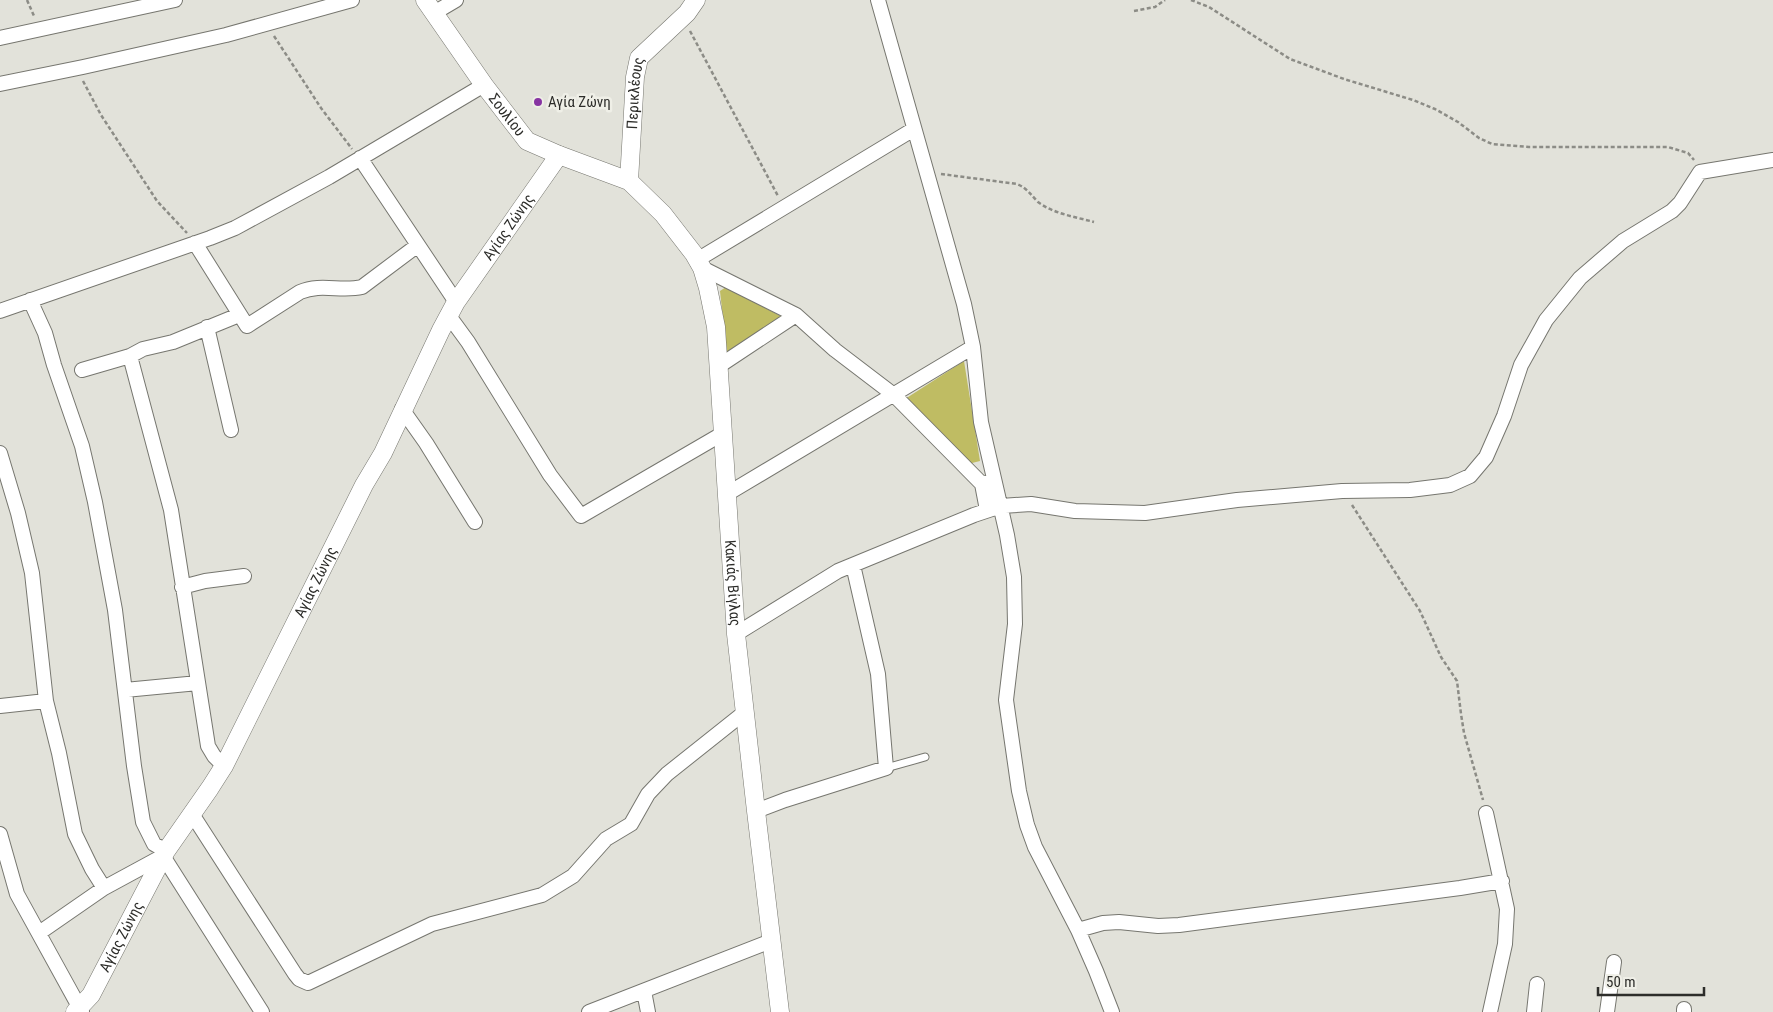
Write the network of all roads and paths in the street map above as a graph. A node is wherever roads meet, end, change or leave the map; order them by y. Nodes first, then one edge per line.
1 (27, 0) edge
2 (175, 0) edge
3 (352, 0) edge
4 (456, 0) edge
5 (878, 0) edge
6 (1165, 0) edge
7 (1191, 0) edge
8 (430, 7) edge
9 (686, 8) edge
10 (1134, 11) dead end
11 (266, 25) junction
12 (41, 28) junction
13 (0, 38) edge
14 (77, 69) junction
15 (0, 84) edge
16 (484, 85) junction
17 (914, 129) junction
18 (560, 156) junction
19 (360, 158) junction
20 (1773, 160) edge
21 (1700, 172) junction
22 (927, 175) junction
23 (629, 181) junction
24 (784, 206) junction
25 (1094, 222) dead end
26 (195, 243) junction
27 (418, 245) junction
28 (699, 264) junction
29 (30, 300) junction
30 (452, 309) junction
31 (0, 310) edge
32 (239, 315) junction
33 (796, 315) junction
34 (207, 327) junction
35 (973, 347) junction
36 (130, 356) junction
37 (718, 366) junction
38 (82, 370) dead end
39 (894, 395) junction
40 (402, 409) junction
41 (230, 430) dead end
42 (722, 434) junction
43 (0, 453) edge
44 (988, 482) junction
45 (1342, 491) junction
46 (727, 494) junction
47 (994, 508) junction
48 (475, 522) dead end
49 (853, 565) junction
50 (244, 576) dead end
51 (182, 586) junction
52 (736, 634) junction
53 (198, 683) junction
54 (125, 690) junction
55 (46, 701) junction
56 (0, 706) edge
57 (745, 712) junction
58 (925, 757) dead end
59 (224, 766) junction
60 (886, 768) junction
61 (756, 811) junction
62 (1486, 813) joint
63 (192, 814) junction
64 (0, 834) edge
65 (165, 854) junction
66 (1502, 881) junction
67 (104, 888) junction
68 (1078, 930) junction
69 (38, 932) junction
70 (771, 941) junction
71 (1614, 962) dead end
72 (1537, 984) dead end
73 (644, 991) junction
74 (79, 1010) edge
75 (262, 1012) edge
76 (589, 1012) edge
77 (648, 1012) edge
78 (780, 1012) edge
79 (1112, 1012) edge
80 (1490, 1012) edge
81 (1534, 1012) edge
82 (1607, 1012) edge

1 - 12 path
2 - 12 street
3 - 11 street
4 - 8 street
5 - 17 street
6 - 10 path
7 - 21 path
8 - 16 street, Σουλίου
9 - 23 street, Περικλέους
9 - 24 path
11 - 14 street
11 - 19 path
12 - 13 street
14 - 15 street
14 - 26 path
16 - 18 street, Σουλίου
16 - 19 street
17 - 22 street
17 - 24 street
18 - 23 street, Σουλίου
18 - 30 street, Αγίας Ζώνης
19 - 26 street
19 - 27 street
20 - 21 street
21 - 45 street
22 - 25 path
22 - 35 street
23 - 28 street, Κακιάς Βίγλας
24 - 28 street
26 - 29 street
26 - 32 street
27 - 30 street
27 - 32 street
28 - 33 street
28 - 37 street, Κακιάς Βίγλας
29 - 31 street
29 - 54 street
30 - 40 street, Αγίας Ζώνης
30 - 42 street
32 - 34 street
33 - 37 street
33 - 39 street
34 - 36 street
34 - 41 street
35 - 39 street
35 - 44 street
36 - 38 street
36 - 51 street
37 - 42 street, Κακιάς Βίγλας
39 - 44 street
39 - 46 street
40 - 48 street
40 - 59 street, Αγίας Ζώνης
42 - 46 street, Κακιάς Βίγλας
43 - 55 street
44 - 47 street
45 - 47 street
45 - 62 path
46 - 52 street, Κακιάς Βίγλας
47 - 49 street
47 - 68 street
49 - 52 street
49 - 60 street
50 - 51 street
51 - 53 street
52 - 57 street, Κακιάς Βίγλας
53 - 54 street
53 - 59 street
54 - 65 street
55 - 56 street
55 - 67 street
57 - 61 street, Κακιάς Βίγλας
57 - 63 street
58 - 60 lane
59 - 63 street, Αγίας Ζώνης
60 - 61 street
61 - 70 street, Κακιάς Βίγλας
62 - 66 street
63 - 65 street, Αγίας Ζώνης
64 - 69 street
65 - 67 street
65 - 74 street, Αγίας Ζώνης
65 - 75 street
66 - 68 street
66 - 80 street
67 - 69 street
68 - 79 street
69 - 74 street
70 - 73 street
70 - 78 street, Κακιάς Βίγλας
71 - 82 street
72 - 81 street
73 - 76 street
73 - 77 street

